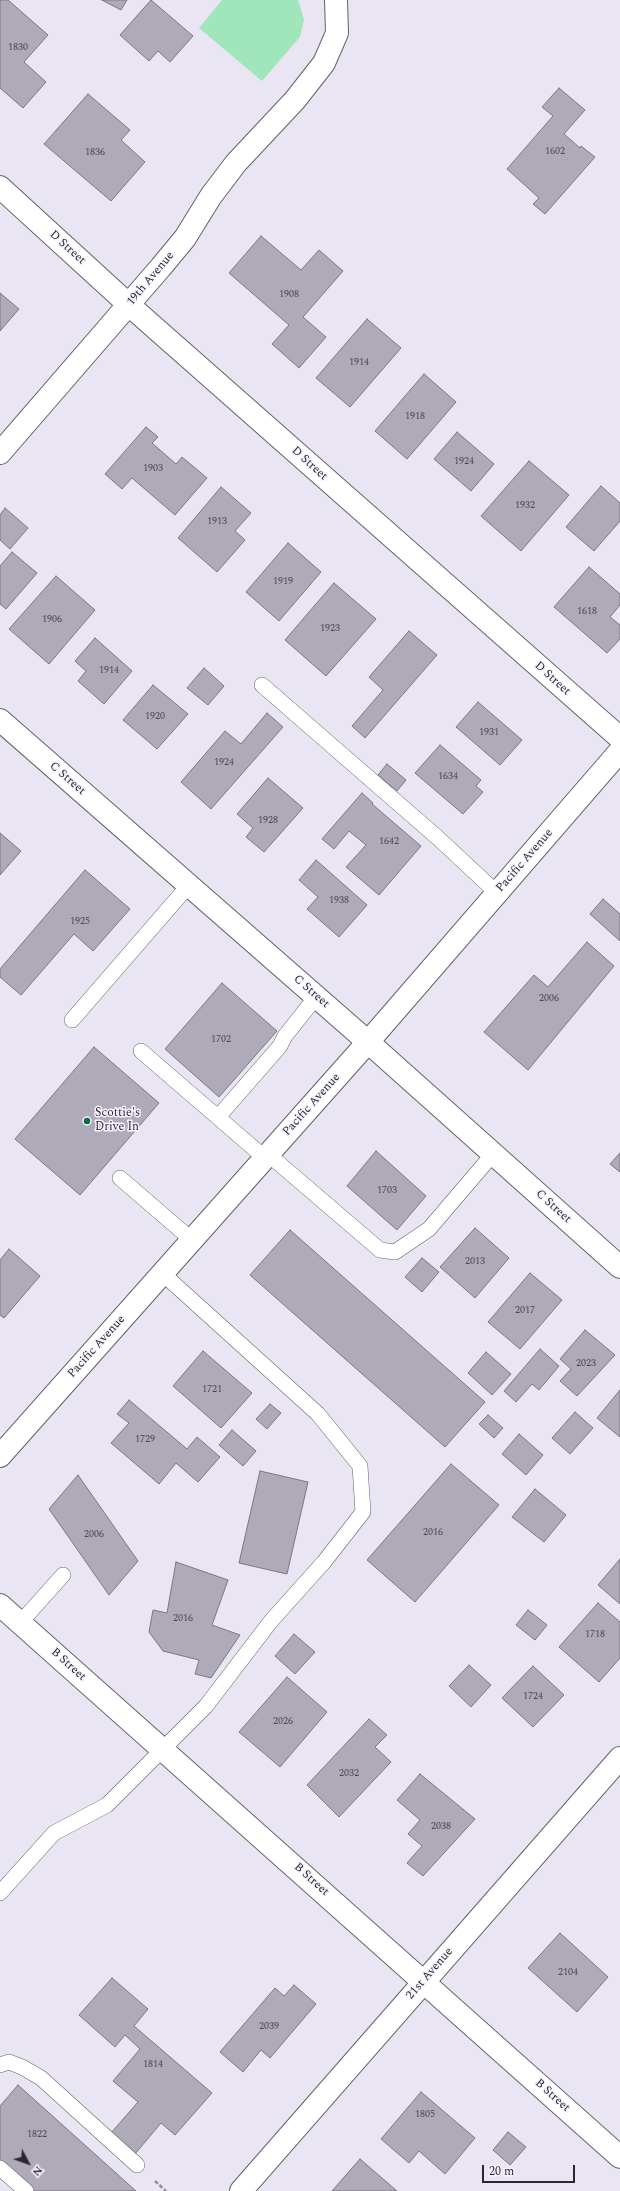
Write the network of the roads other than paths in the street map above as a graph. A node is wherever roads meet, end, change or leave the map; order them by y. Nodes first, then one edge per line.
1 (336, 0) edge
2 (0, 187) edge
3 (129, 305) junction
4 (0, 453) edge
5 (262, 685) dead end
6 (0, 720) edge
7 (620, 738) edge
8 (620, 751) edge
9 (188, 885) junction
10 (497, 892) junction
11 (316, 997) junction
12 (72, 1020) dead end
13 (368, 1042) junction
14 (141, 1050) dead end
15 (218, 1117) junction
16 (493, 1154) junction
17 (267, 1156) junction
18 (120, 1178) dead end
19 (192, 1240) junction
20 (620, 1267) edge
21 (162, 1273) junction
22 (29, 1423) junction
23 (0, 1434) edge
24 (0, 1456) edge
25 (63, 1575) dead end
26 (0, 1605) edge
27 (20, 1623) junction
28 (164, 1750) junction
29 (620, 1758) edge
30 (0, 1893) edge
31 (424, 1981) junction
32 (0, 2065) edge
33 (620, 2157) edge
34 (137, 2165) dead end
35 (0, 2168) edge
36 (26, 2191) edge
37 (241, 2191) edge

1 - 3 street, 19th Avenue
2 - 3 street, D Street
3 - 4 street, 19th Avenue
3 - 7 street, D Street
5 - 10 lane
6 - 9 street, C Street
8 - 10 street, Pacific Avenue
9 - 11 street, C Street
9 - 12 lane
10 - 13 street, Pacific Avenue
11 - 13 street, C Street
11 - 15 lane
13 - 16 street, C Street
13 - 17 street, Pacific Avenue
14 - 15 lane
15 - 17 lane
16 - 17 lane
16 - 20 street, C Street
17 - 19 street, Pacific Avenue
18 - 19 lane
19 - 21 street, Pacific Avenue
21 - 22 street, Pacific Avenue
21 - 28 lane
22 - 23 street
22 - 24 street, Pacific Avenue
25 - 27 lane
26 - 27 street, B Street
27 - 28 street, B Street
28 - 30 lane
28 - 31 street, B Street
29 - 31 street, 21st Avenue
31 - 33 street, B Street
31 - 37 street, 21st Avenue
32 - 34 lane
35 - 36 lane

